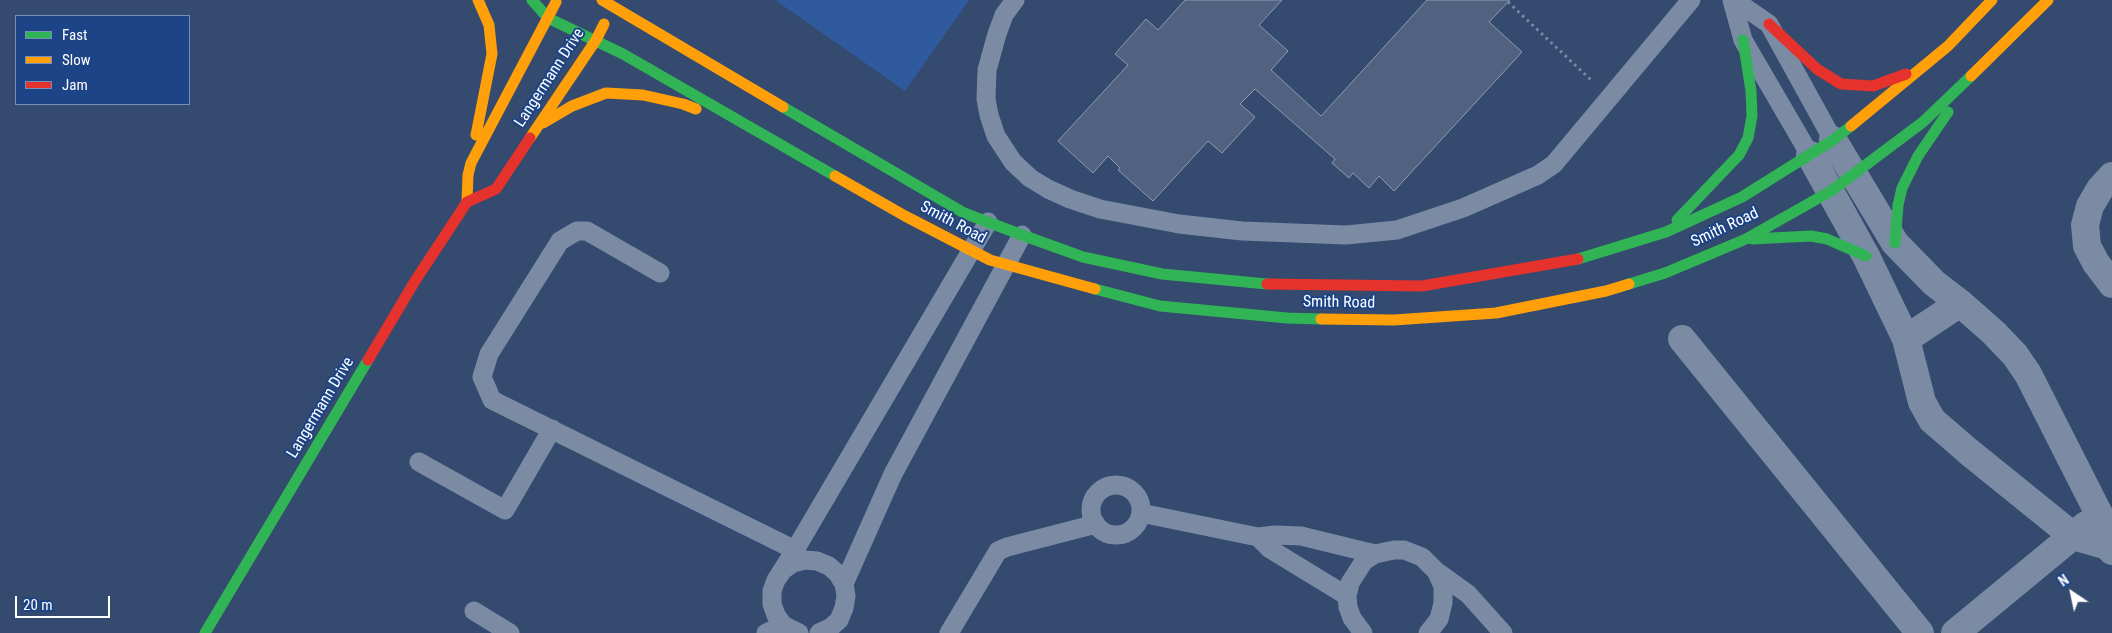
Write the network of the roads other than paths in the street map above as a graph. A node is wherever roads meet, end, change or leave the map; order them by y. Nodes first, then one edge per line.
1 (478, 0) edge
2 (532, 0) edge
3 (557, 0) edge
4 (1015, 0) edge
5 (1691, 0) edge
6 (1733, 0) edge
7 (1992, 0) edge
8 (2048, 0) edge
9 (610, 2) edge
10 (548, 18) junction
11 (1769, 24) junction
12 (596, 40) junction
13 (1743, 40) junction
14 (1928, 63) junction
15 (1972, 76) junction
16 (539, 125) junction
17 (760, 134) junction
18 (1833, 140) junction
19 (1810, 155) junction
20 (471, 163) junction
21 (1854, 175) junction
22 (2112, 176) edge
23 (1831, 191) junction
24 (467, 202) junction
25 (988, 222) junction
26 (1666, 232) junction
27 (1022, 235) junction
28 (1746, 239) junction
29 (1896, 243) junction
30 (972, 252) junction
31 (1866, 256) junction
32 (1007, 265) junction
33 (660, 273) dead end
34 (2112, 284) edge
35 (1960, 303) junction
36 (1682, 339) dead end
37 (1906, 339) junction
38 (552, 429) junction
39 (419, 462) dead end
40 (2106, 509) edge
41 (1140, 513) junction
42 (1096, 524) junction
43 (2073, 536) junction
44 (1258, 537) junction
45 (2110, 549) edge
46 (795, 550) junction
47 (1375, 554) junction
48 (1436, 571) junction
49 (776, 580) junction
50 (844, 584) junction
51 (1347, 596) junction
52 (474, 611) dead end
53 (791, 629) edge
54 (827, 631) edge
55 (205, 633) edge
56 (510, 633) edge
57 (766, 633) edge
58 (949, 633) edge
59 (1363, 633) edge
60 (1428, 633) edge
61 (1503, 633) edge
62 (1920, 633) edge
63 (1955, 633) edge

1 - 20 main road
2 - 10 main road
3 - 10 main road, Langermann Drive
4 - 5 lane
6 - 11 lane
6 - 13 lane
7 - 14 main road, Smith Road
8 - 15 main road, Smith Road
9 - 12 main road, Langermann Drive
9 - 25 main road, Smith Road
10 - 12 main road, Smith Road
10 - 20 main road, Langermann Drive
11 - 14 main road
11 - 18 lane
12 - 16 main road, Langermann Drive
12 - 17 main road, Smith Road
13 - 19 lane
13 - 26 main road
14 - 18 main road, Smith Road
15 - 21 main road, Smith Road
15 - 29 main road
16 - 17 main road
16 - 24 main road, Langermann Drive
17 - 30 main road, Smith Road
18 - 19 main road, Smith Road
18 - 21 street
19 - 23 street
19 - 26 main road, Smith Road
20 - 24 main road, Langermann Drive
21 - 23 main road, Smith Road
21 - 29 street
22 - 34 street
23 - 28 main road, Smith Road
23 - 31 street
24 - 55 main road, Langermann Drive
25 - 27 main road, Smith Road
25 - 30 lane
26 - 27 main road, Smith Road
27 - 32 lane
28 - 31 main road
28 - 32 main road, Smith Road
29 - 35 street
30 - 32 main road, Smith Road
30 - 46 lane
31 - 37 street
32 - 50 lane
33 - 38 lane
35 - 37 street
35 - 40 street
36 - 62 street
37 - 43 street
38 - 39 lane
38 - 46 lane
40 - 43 street
40 - 45 street
41 - 42 lane
41 - 42 lane
41 - 44 lane
42 - 58 lane
43 - 45 street
43 - 63 street
44 - 47 lane
44 - 51 lane
46 - 49 lane
47 - 48 lane
47 - 51 lane
48 - 60 lane
48 - 61 lane
49 - 50 lane
49 - 53 lane
50 - 54 lane
51 - 59 lane
52 - 56 lane
53 - 57 lane

